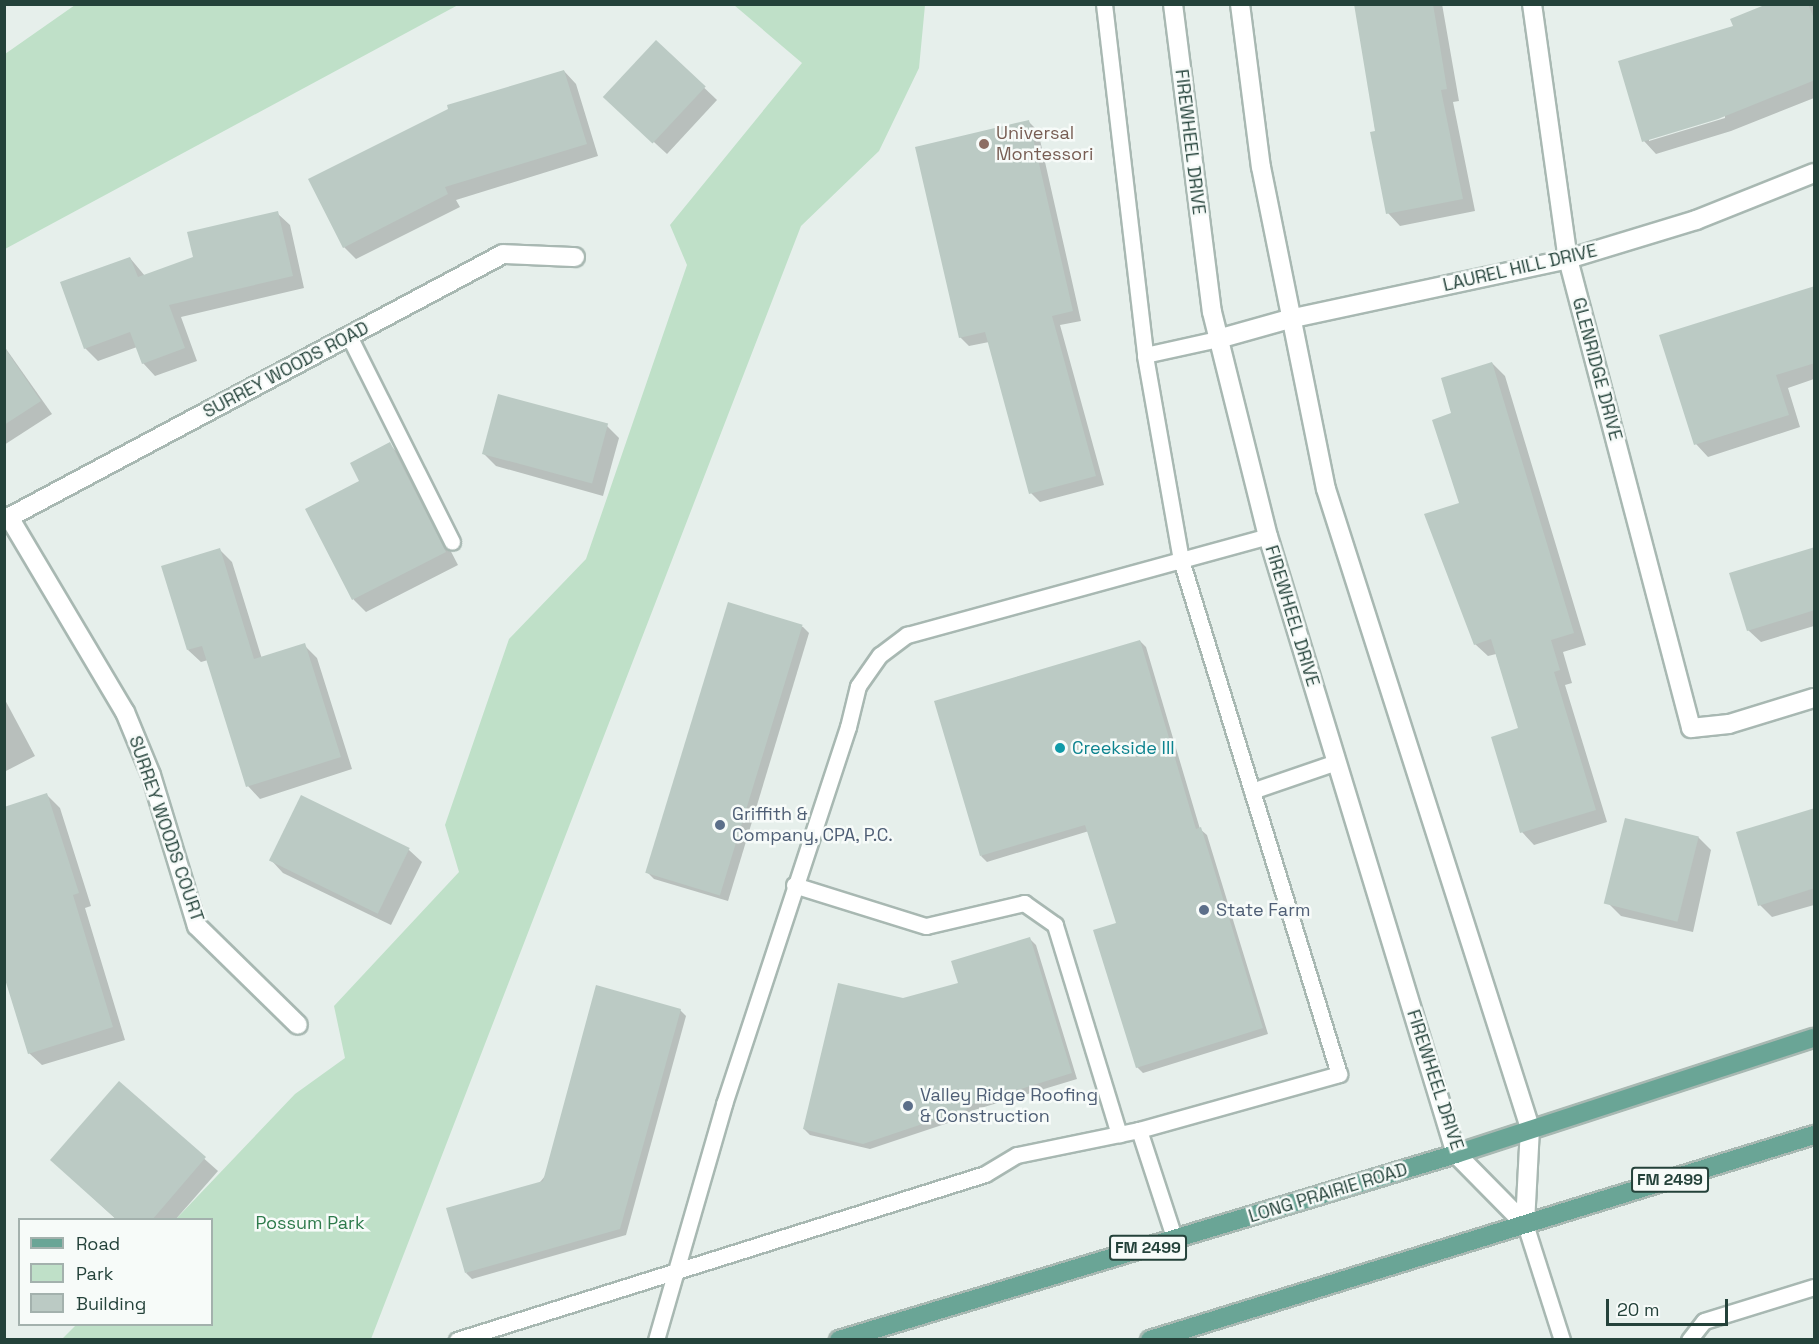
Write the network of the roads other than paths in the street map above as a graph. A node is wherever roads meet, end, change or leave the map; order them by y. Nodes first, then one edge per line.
1 (1104, 4) edge
2 (1173, 4) edge
3 (1240, 4) edge
4 (1532, 4) edge
5 (1815, 173) edge
6 (575, 257) dead end
7 (1568, 259) junction
8 (1289, 319) junction
9 (349, 336) junction
10 (1218, 339) junction
11 (1145, 355) junction
12 (7, 518) edge
13 (1268, 536) junction
14 (452, 542) dead end
15 (1181, 560) junction
16 (1815, 698) edge
17 (1336, 762) junction
18 (1252, 791) junction
19 (795, 885) junction
20 (298, 1025) dead end
21 (1815, 1038) edge
22 (1530, 1128) junction
23 (1139, 1130) junction
24 (1119, 1134) junction
25 (1815, 1135) edge
26 (1456, 1154) junction
27 (1525, 1224) junction
28 (1175, 1240) junction
29 (676, 1273) junction
30 (1815, 1287) edge
31 (457, 1340) edge
32 (656, 1340) edge
33 (839, 1340) edge
34 (1150, 1340) edge
35 (1562, 1340) edge
36 (1689, 1340) edge

1 - 11 lane
2 - 10 street, FIREWHEEL DRIVE
3 - 8 street
4 - 7 street, GLENRIDGE DRIVE
5 - 7 street, LAUREL HILL DRIVE
6 - 9 street, SURREY WOODS ROAD
7 - 8 street, LAUREL HILL DRIVE
7 - 16 street, GLENRIDGE DRIVE
8 - 10 street, LAUREL HILL DRIVE
8 - 22 street
9 - 12 street, SURREY WOODS ROAD
9 - 14 lane
10 - 11 lane
10 - 13 street, FIREWHEEL DRIVE
11 - 15 lane
12 - 20 street, SURREY WOODS COURT
13 - 15 lane
13 - 17 street, FIREWHEEL DRIVE
15 - 18 lane
15 - 19 lane
17 - 18 lane
17 - 26 street, FIREWHEEL DRIVE
18 - 23 lane
19 - 24 lane
19 - 29 lane
21 - 22 main road, LONG PRAIRIE ROAD / FM 2499
22 - 26 main road, LONG PRAIRIE ROAD / FM 2499
22 - 27 street
23 - 24 lane
23 - 28 lane
24 - 29 lane
25 - 27 main road, FM 2499
26 - 27 street, FIREWHEEL DRIVE
26 - 28 main road, LONG PRAIRIE ROAD / FM 2499
27 - 34 main road, FM 2499
27 - 35 lane
28 - 33 main road, LONG PRAIRIE ROAD / FM 2499
29 - 31 lane
29 - 32 lane
30 - 36 lane

